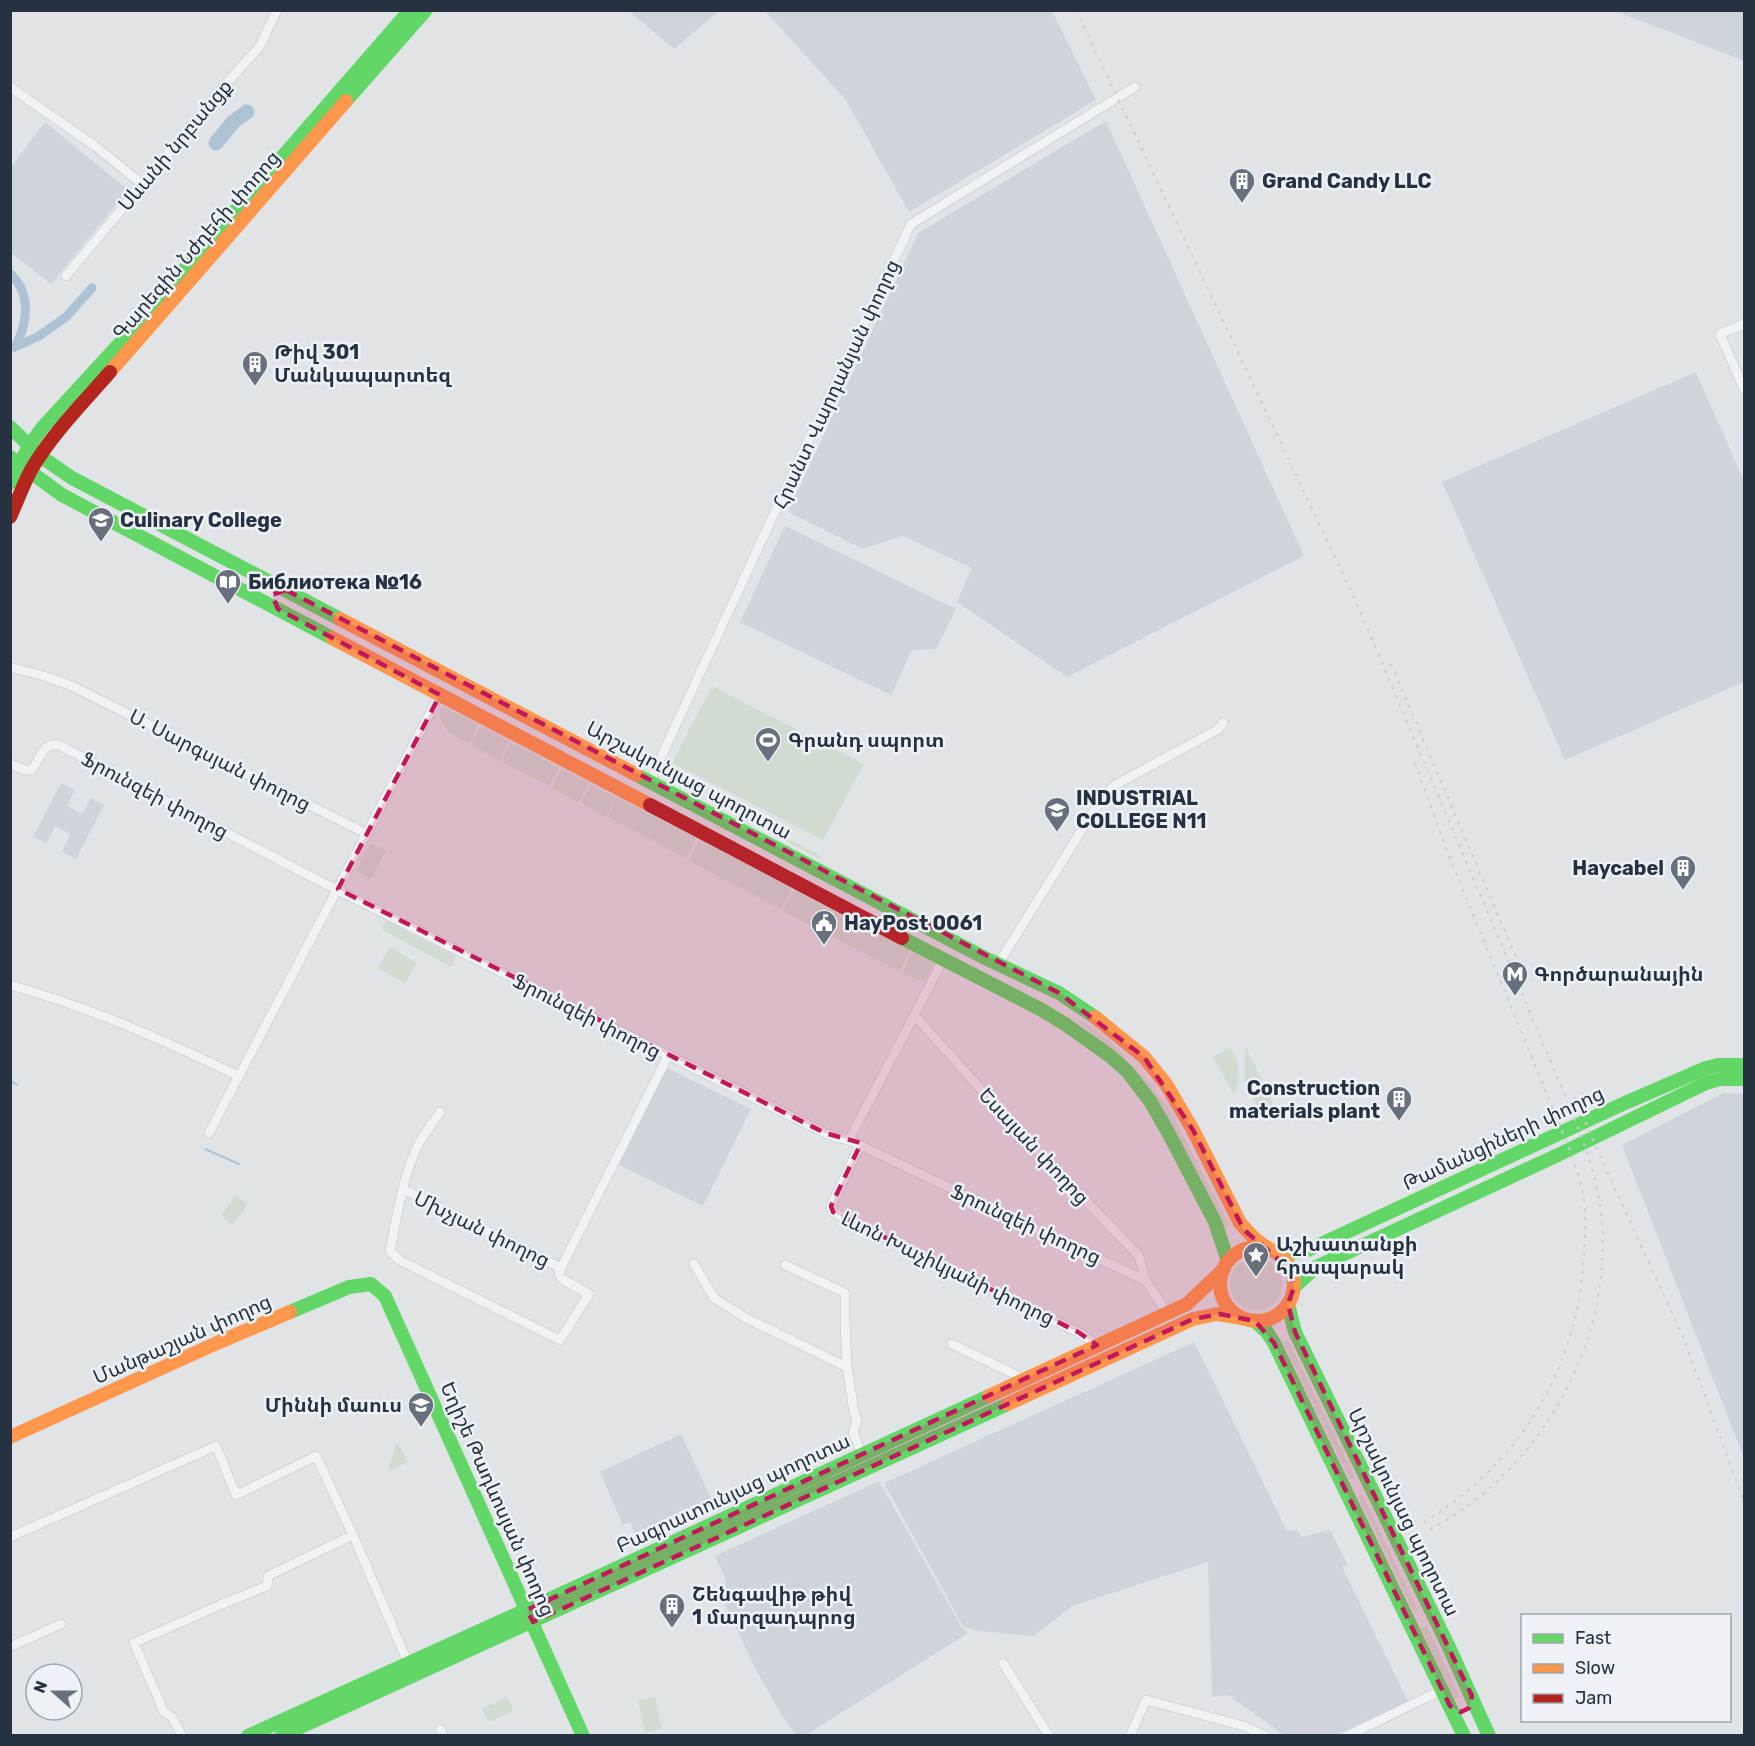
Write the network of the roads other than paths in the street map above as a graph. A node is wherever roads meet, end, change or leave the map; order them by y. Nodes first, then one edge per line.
1 (278, 10) edge
2 (426, 10) edge
3 (407, 15) edge
4 (10, 87) edge
5 (1135, 87) dead end
6 (142, 184) junction
7 (66, 276) dead end
8 (1744, 324) edge
9 (1744, 389) edge
10 (10, 427) edge
11 (29, 446) junction
12 (40, 456) junction
13 (20, 464) edge
14 (10, 483) edge
15 (10, 517) edge
16 (259, 576) junction
17 (286, 590) junction
18 (248, 593) junction
19 (278, 609) junction
20 (10, 667) edge
21 (440, 694) junction
22 (1223, 723) dead end
23 (10, 764) edge
24 (650, 781) junction
25 (640, 800) junction
26 (367, 834) junction
27 (338, 889) junction
28 (943, 960) junction
29 (998, 964) junction
30 (987, 983) junction
31 (10, 985) edge
32 (914, 1015) junction
33 (668, 1056) junction
34 (1144, 1057) junction
35 (1744, 1065) edge
36 (1126, 1071) junction
37 (239, 1076) junction
38 (1744, 1079) edge
39 (440, 1112) dead end
40 (209, 1133) dead end
41 (849, 1140) junction
42 (860, 1145) junction
43 (402, 1189) junction
44 (1275, 1252) junction
45 (694, 1264) dead end
46 (785, 1265) dead end
47 (1226, 1265) junction
48 (561, 1268) junction
49 (1146, 1281) junction
50 (371, 1284) joint
51 (1294, 1287) junction
52 (1288, 1304) junction
53 (1167, 1313) junction
54 (1249, 1320) junction
55 (952, 1344) dead end
56 (1094, 1347) junction
57 (847, 1367) junction
58 (1018, 1382) junction
59 (10, 1437) edge
60 (862, 1454) junction
61 (1369, 1484) junction
62 (1347, 1495) junction
63 (353, 1535) junction
64 (10, 1537) edge
65 (530, 1616) junction
66 (61, 1624) dead end
67 (10, 1647) edge
68 (408, 1663) junction
69 (1003, 1663) dead end
70 (1442, 1690) junction
71 (1472, 1696) junction
72 (1450, 1707) junction
73 (182, 1736) edge
74 (248, 1736) edge
75 (281, 1736) edge
76 (583, 1736) edge
77 (1049, 1736) edge
78 (1130, 1736) edge
79 (1266, 1736) edge
80 (1347, 1736) edge
81 (1464, 1736) edge
82 (1489, 1736) edge

1 - 6 street, Սևանի նրբանցք
2 - 3 main road, Գարեգին Նժդեհի փողոց
3 - 11 main road, Գարեգին Նժդեհի փողոց
3 - 12 main road, Գարեգին Նժդեհի փողոց
4 - 6 street
5 - 24 street, Հրանտ Վարդանյան փողոց
6 - 7 street, Սևանի նրբանցք
8 - 9 street
10 - 11 main road, Արշակունյաց պողոտա
11 - 12 main road, Արշակունյաց պողոտա
11 - 13 main road, Գարեգին Նժդեհի փողոց
12 - 13 main road, Գարեգին Նժդեհի փողոց
12 - 16 main road, Արշակունյաց պողոտա
13 - 14 main road, Գարեգին Նժդեհի փողոց
13 - 15 main road, Գարեգին Նժդեհի փողոց
13 - 18 main road, Արշակունյաց պողոտա
16 - 17 main road, Արշակունյաց պողոտա
16 - 18 main road
17 - 19 main road
17 - 24 main road, Արշակունյաց պողոտա
18 - 19 main road, Արշակունյաց պողոտա
19 - 21 main road, Արշակունյաց պողոտա
20 - 26 street, Ս. Սարգսյան փողոց
21 - 25 main road, Արշակունյաց պողոտա
21 - 26 street
22 - 29 street
23 - 27 street, Ֆրունզեի փողոց
24 - 25 main road
24 - 29 main road, Արշակունյաց պողոտա
25 - 28 main road, Արշակունյաց պողոտա
26 - 27 street
27 - 33 street, Ֆրունզեի փողոց
27 - 37 street
28 - 30 main road, Արշակունյաց պողոտա
28 - 32 street
29 - 30 main road
29 - 34 main road, Արշակունյաց պողոտա
30 - 36 main road, Արշակունյաց պողոտա
31 - 37 street
32 - 41 street
32 - 49 street, Եսայան փողոց
33 - 41 street, Ֆրունզեի փողոց
33 - 48 street
34 - 36 main road
34 - 44 main road, Արշակունյաց պողոտա
35 - 44 main road, Թամանցիների փողոց
36 - 47 main road, Արշակունյաց պողոտա
37 - 40 street
38 - 51 main road, Թամանցիների փողոց
39 - 43 street
41 - 42 street, Ֆրունզեի փողոց
42 - 49 street, Ֆրունզեի փողոց
42 - 56 street, Լևոն Խաչիկյանի փողոց
43 - 48 street, Մխչյան փողոց
43 - 48 street
44 - 47 main road
44 - 51 main road
45 - 57 street
46 - 57 street
47 - 53 main road, Բագրատունյաց պողոտա
47 - 54 main road
49 - 53 street
50 - 59 main road, Մանթաշյան փողոց
50 - 65 main road, Եղիշե Թադևոսյան փողոց
51 - 52 main road
52 - 54 main road
52 - 61 main road, Արշակունյաց պողոտա
53 - 56 main road, Բագրատունյաց պողոտա
54 - 62 main road
54 - 65 main road, Բագրատունյաց պողոտա
55 - 58 street
56 - 58 main road, Բագրատունյաց պողոտա
57 - 60 street
58 - 60 main road, Բագրատունյաց պողոտա
60 - 65 main road, Բագրատունյաց պողոտա
61 - 62 main road
61 - 71 main road, Արշակունյաց պողոտա
62 - 70 main road
63 - 64 street
63 - 68 street
63 - 73 street
65 - 68 main road, Բագրատունյաց պողոտա
65 - 75 main road, Բագրատունյաց պողոտա
65 - 76 main road, Եղիշե Թադևոսյան փողոց
66 - 67 street
68 - 74 main road, Բագրատունյաց պողոտա
69 - 77 street
70 - 72 main road
70 - 80 street
71 - 72 main road
71 - 82 main road, Արշակունյաց պողոտա
72 - 81 main road
78 - 79 street

